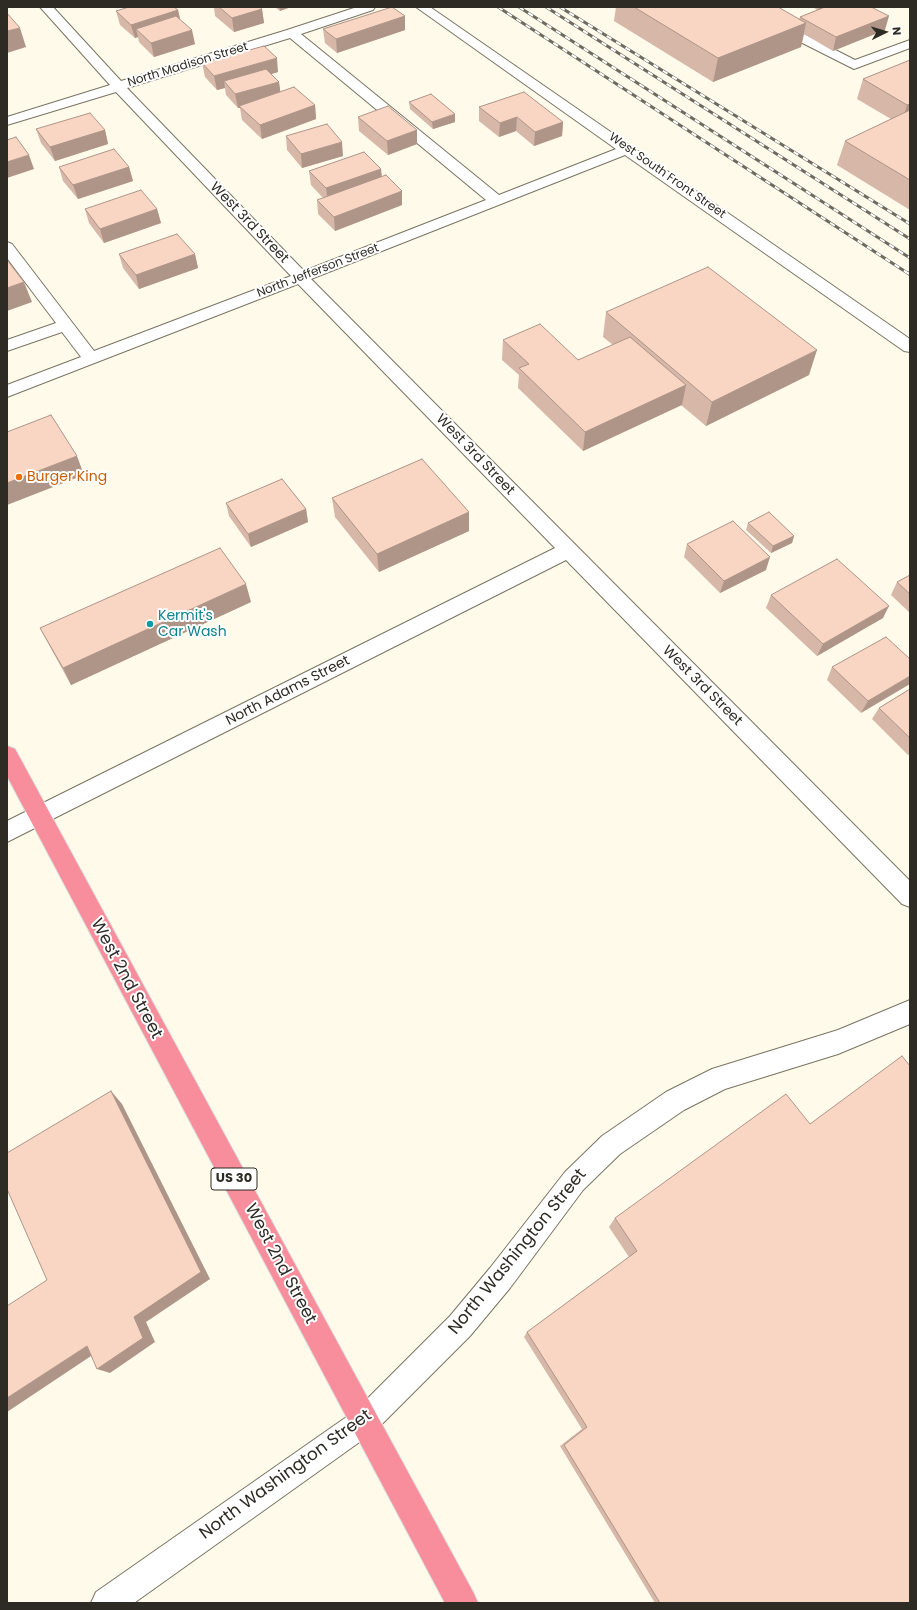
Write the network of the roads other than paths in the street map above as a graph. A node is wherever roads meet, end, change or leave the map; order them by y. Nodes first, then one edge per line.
1 (46, 7) edge
2 (369, 7) edge
3 (422, 7) edge
4 (740, 7) edge
5 (292, 33) junction
6 (910, 44) edge
7 (119, 87) junction
8 (7, 121) edge
9 (628, 149) junction
10 (496, 201) junction
11 (7, 247) edge
12 (301, 278) junction
13 (66, 325) junction
14 (7, 346) edge
15 (910, 347) edge
16 (91, 359) junction
17 (7, 391) edge
18 (569, 550) junction
19 (7, 755) edge
20 (38, 816) junction
21 (7, 832) edge
22 (910, 897) edge
23 (910, 1012) edge
24 (365, 1420) junction
25 (107, 1603) edge
26 (462, 1603) edge

1 - 7 street, West 3rd Street
2 - 5 street, North Madison Street
3 - 9 street, West South Front Street
4 - 6 street
5 - 7 street, North Madison Street
5 - 10 street
7 - 8 street, North Madison Street
7 - 12 street, West 3rd Street
9 - 10 street, North Jefferson Street
9 - 15 street, West South Front Street
10 - 12 street, North Jefferson Street
11 - 13 street
12 - 16 street, North Jefferson Street
12 - 18 street, West 3rd Street
13 - 14 street
13 - 16 street
16 - 17 street, North Jefferson Street
18 - 20 street, North Adams Street
18 - 22 street, West 3rd Street
19 - 20 highway, West 2nd Street / US 30
20 - 21 street, North Adams Street
20 - 24 highway, West 2nd Street / US 30
23 - 24 street, North Washington Street
24 - 25 street, North Washington Street
24 - 26 highway, West 2nd Street / US 30

